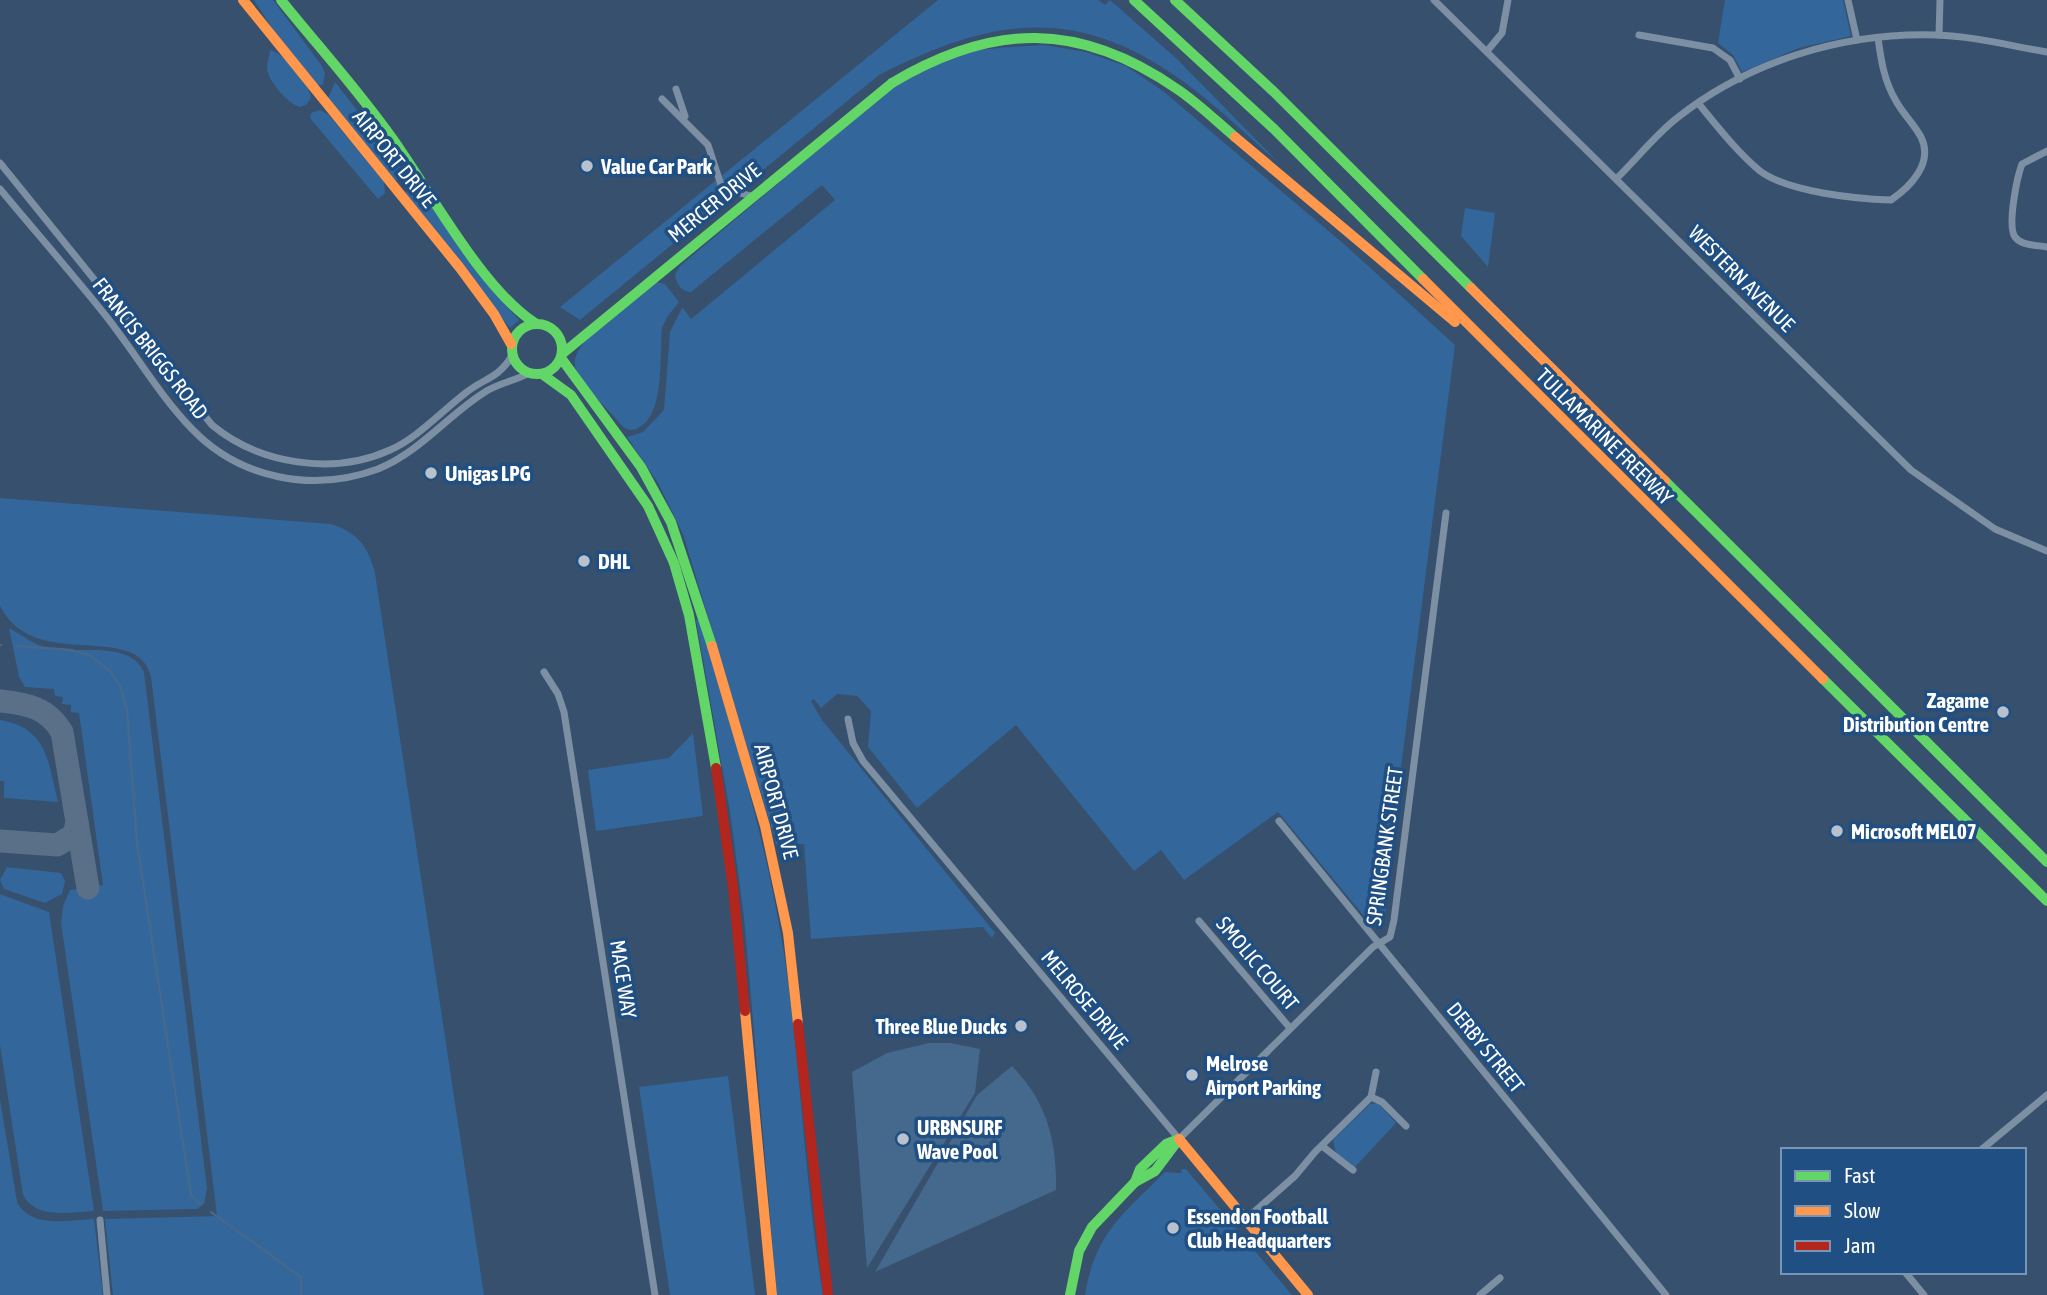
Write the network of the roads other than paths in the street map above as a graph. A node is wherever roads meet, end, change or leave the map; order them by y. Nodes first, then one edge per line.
1 (243, 0) edge
2 (281, 0) edge
3 (1133, 0) edge
4 (1175, 0) edge
5 (1434, 0) edge
6 (1508, 0) edge
7 (1848, 0) edge
8 (1940, 0) edge
9 (1639, 35) dead end
10 (1939, 35) junction
11 (1878, 38) junction
12 (1857, 40) junction
13 (1488, 50) junction
14 (2047, 52) edge
15 (1740, 79) junction
16 (676, 89) dead end
17 (662, 99) dead end
18 (1698, 103) junction
19 (689, 122) junction
20 (2047, 151) edge
21 (0, 163) edge
22 (1616, 178) junction
23 (0, 189) edge
24 (751, 196) junction
25 (2047, 247) edge
26 (535, 323) junction
27 (512, 350) junction
28 (561, 356) junction
29 (1504, 361) junction
30 (529, 373) junction
31 (542, 373) junction
32 (1446, 513) dead end
33 (2047, 551) edge
34 (544, 672) dead end
35 (848, 719) dead end
36 (1279, 821) dead end
37 (2047, 862) edge
38 (2047, 901) edge
39 (1199, 921) dead end
40 (1379, 945) junction
41 (1290, 1028) junction
42 (1376, 1072) dead end
43 (2047, 1096) edge
44 (1371, 1097) junction
45 (1406, 1126) dead end
46 (1179, 1139) junction
47 (1322, 1146) junction
48 (1982, 1148) edge
49 (1353, 1170) dead end
50 (100, 1220) dead end
51 (1245, 1220) junction
52 (1907, 1274) edge
53 (1500, 1278) dead end
54 (107, 1295) edge
55 (655, 1295) edge
56 (772, 1295) edge
57 (828, 1295) edge
58 (1070, 1295) edge
59 (1308, 1295) edge
60 (1480, 1295) edge
61 (1666, 1295) edge
62 (1924, 1295) edge

1 - 27 main road, AIRPORT DRIVE
2 - 26 main road, AIRPORT DRIVE
3 - 29 main road, TULLAMARINE FREEWAY
4 - 37 main road, TULLAMARINE FREEWAY
5 - 13 street, WESTERN AVENUE
6 - 13 street
7 - 12 street
8 - 10 street
9 - 15 street
10 - 11 street
10 - 14 street
11 - 12 street
11 - 18 street
12 - 15 street
13 - 22 street, WESTERN AVENUE
15 - 18 street
16 - 19 street
17 - 19 street
18 - 22 street
19 - 24 street
20 - 25 street
21 - 27 street, FRANCIS BRIGGS ROAD
22 - 33 street, WESTERN AVENUE
23 - 30 street, FRANCIS BRIGGS ROAD
24 - 28 main road, MERCER DRIVE
24 - 29 main road, MERCER DRIVE
26 - 27 main road
26 - 28 main road
27 - 30 main road
28 - 31 main road
28 - 57 main road, AIRPORT DRIVE
29 - 38 main road, TULLAMARINE FREEWAY
30 - 31 main road
31 - 56 main road
32 - 40 street, SPRINGBANK STREET
34 - 55 street, MACE WAY
35 - 46 street, MELROSE DRIVE
36 - 40 street, DERBY STREET
39 - 41 street, SMOLIC COURT
40 - 41 street, SPRINGBANK STREET
40 - 61 street, DERBY STREET
41 - 46 street, SPRINGBANK STREET
42 - 44 street
43 - 48 street
44 - 45 street
44 - 47 street
46 - 51 main road, MELROSE DRIVE
46 - 58 main road
47 - 49 street
47 - 51 street
50 - 54 street
51 - 59 main road, MELROSE DRIVE
52 - 62 street
53 - 60 street

